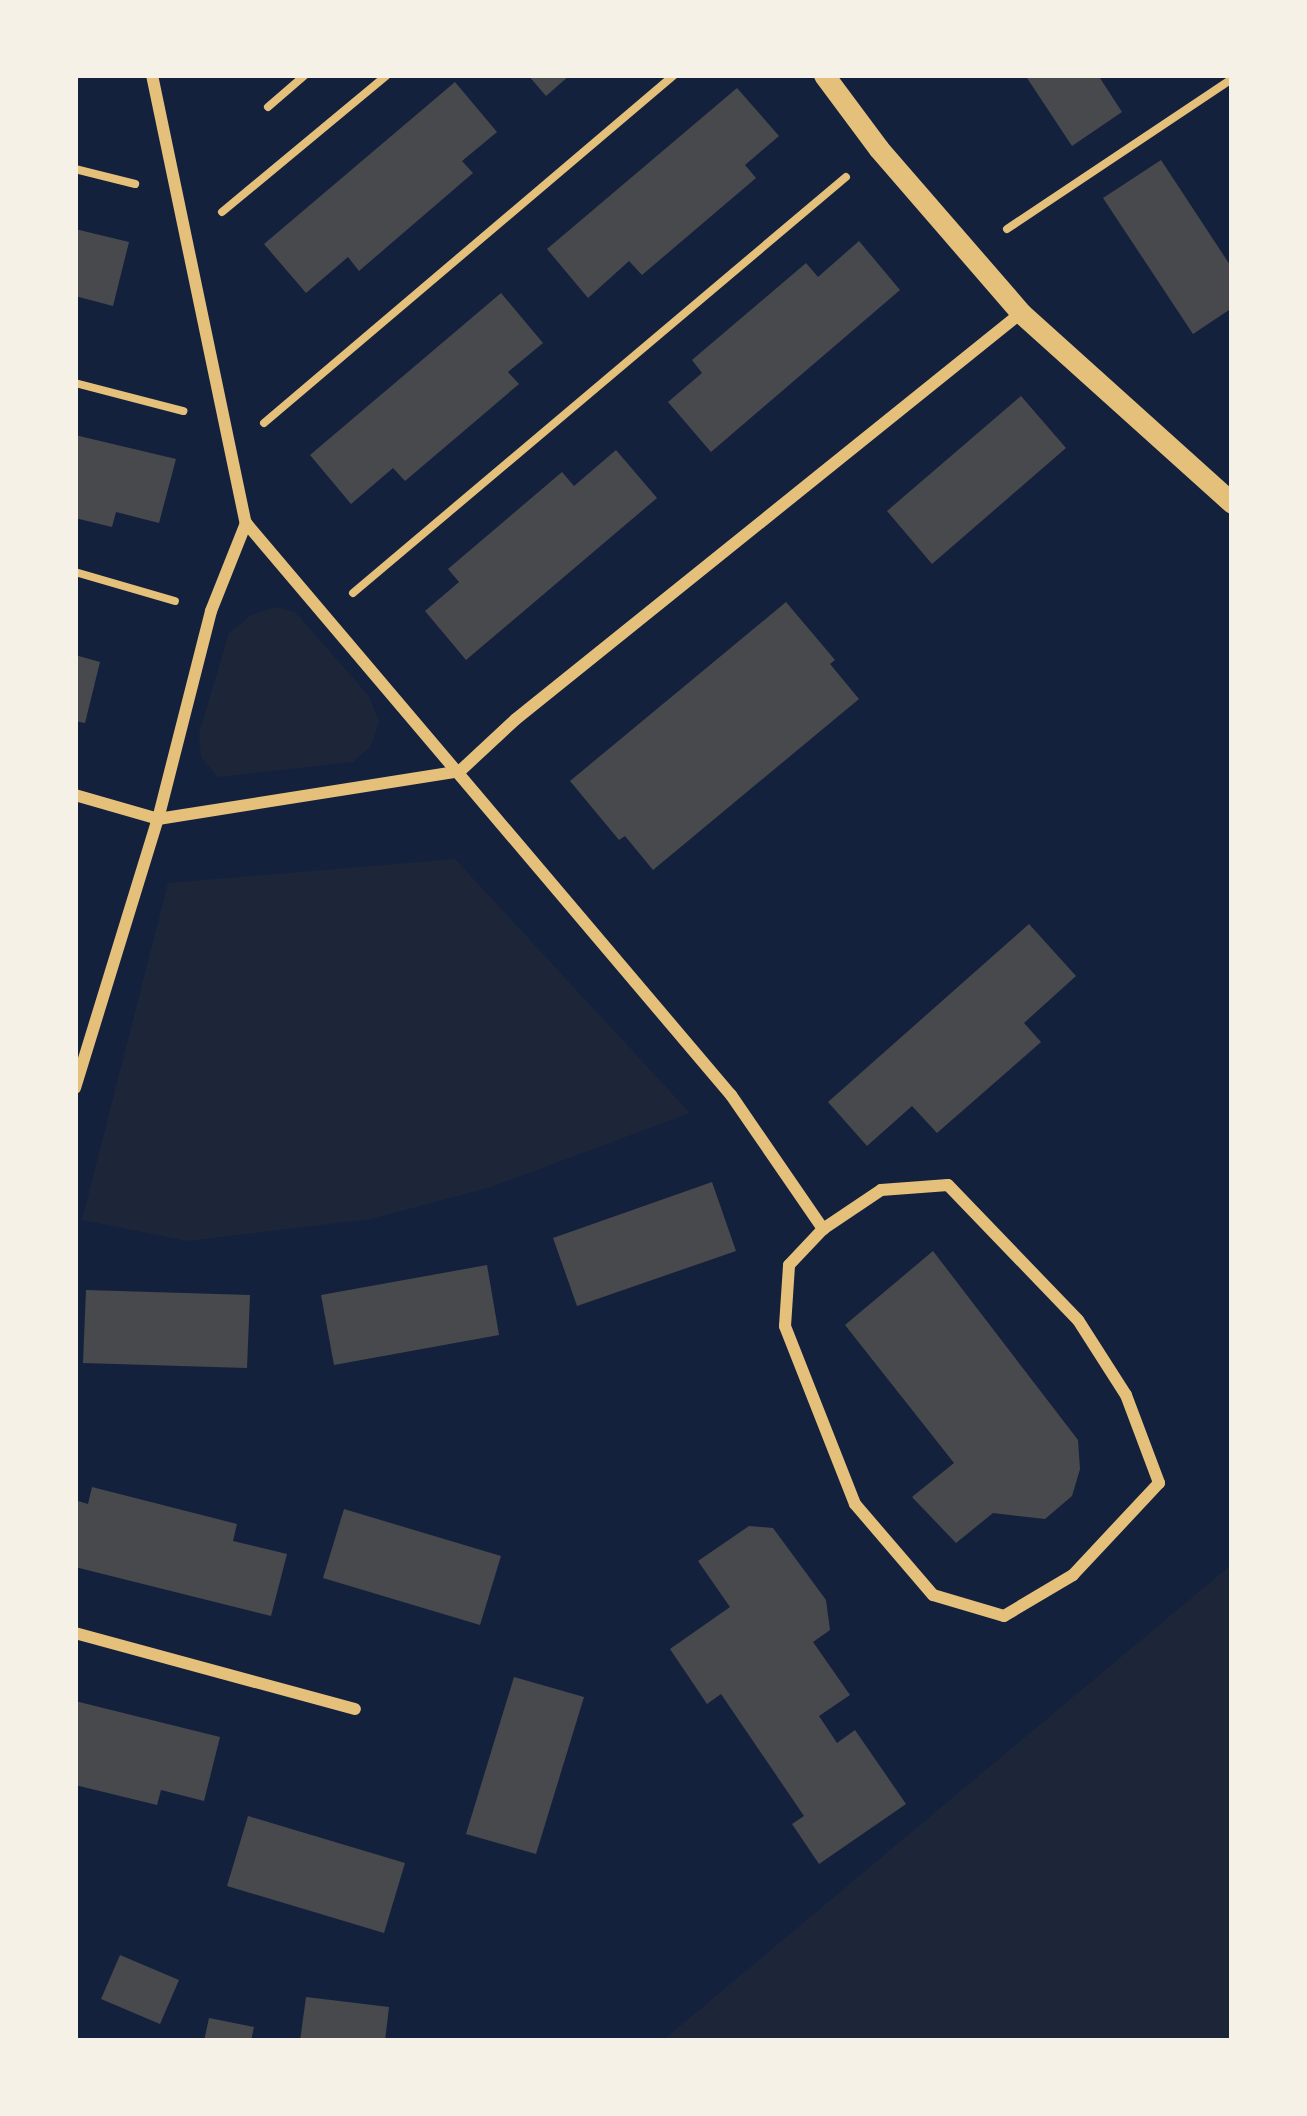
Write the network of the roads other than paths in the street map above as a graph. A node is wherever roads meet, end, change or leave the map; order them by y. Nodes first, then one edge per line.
1 (152, 75) edge
2 (824, 75) edge
3 (1021, 313) junction
4 (1232, 503) edge
5 (246, 523) junction
6 (460, 771) junction
7 (75, 794) edge
8 (158, 819) junction
9 (75, 1088) edge
10 (823, 1229) junction
11 (75, 1633) edge
12 (355, 1709) dead end

1 - 5 street
2 - 3 street
3 - 4 street
3 - 6 street
5 - 6 street
5 - 8 street
6 - 8 street
6 - 10 street
7 - 8 street
8 - 9 street
10 - 10 street
11 - 12 street

